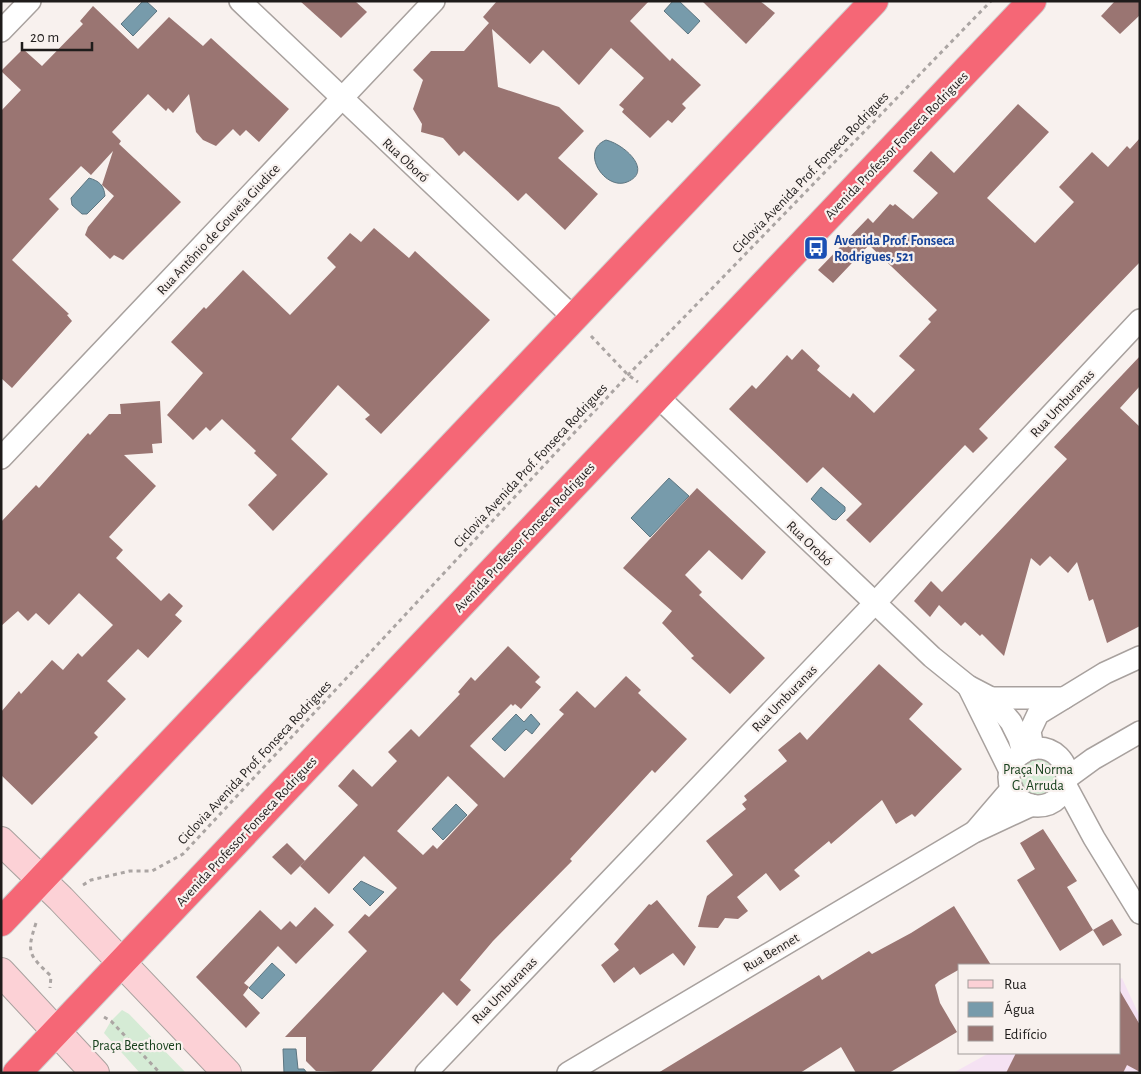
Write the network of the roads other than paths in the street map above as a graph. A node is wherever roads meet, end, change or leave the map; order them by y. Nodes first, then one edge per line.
1 (30, 1) edge
2 (240, 1) edge
3 (434, 1) edge
4 (874, 1) edge
5 (1032, 1) edge
6 (1, 31) edge
7 (341, 99) junction
8 (573, 317) junction
9 (1140, 320) edge
10 (657, 396) junction
11 (1, 458) edge
12 (874, 604) junction
13 (1140, 656) edge
14 (968, 686) junction
15 (991, 698) junction
16 (1066, 698) junction
17 (1140, 732) edge
18 (1108, 750) junction
19 (1028, 751) junction
20 (1055, 753) junction
21 (1011, 780) junction
22 (1067, 782) junction
23 (1038, 806) junction
24 (974, 832) junction
25 (1094, 838) junction
26 (1, 841) edge
27 (42, 879) junction
28 (1140, 913) edge
29 (1, 922) edge
30 (122, 962) junction
31 (1, 972) edge
32 (56, 1032) junction
33 (17, 1073) edge
34 (95, 1073) edge
35 (227, 1073) edge
36 (426, 1073) edge
37 (568, 1073) edge

1 - 6 street
2 - 7 street, Rua Oboró
3 - 7 street, Rua Antônio de Gouveia Giudice
4 - 8 highway
5 - 10 highway, Avenida Professor Fonseca Rodrigues
7 - 8 street, Rua Oboró
7 - 11 street, Rua Antônio de Gouveia Giudice
8 - 27 highway
9 - 12 street, Rua Umburanas
10 - 12 street, Rua Orobó
10 - 30 highway, Avenida Professor Fonseca Rodrigues
12 - 14 street, Rua Orobó
12 - 36 street, Rua Umburanas
13 - 16 street
14 - 15 street, Rua Orobó
14 - 21 street, Rua Orobó
15 - 16 street
15 - 19 street, Rua Orobó
16 - 19 street
17 - 18 street
18 - 20 street
18 - 22 street
19 - 20 street
19 - 21 street
20 - 22 street
21 - 23 street
21 - 24 street, Rua Bennet
22 - 23 street
22 - 25 street
23 - 24 street, Rua Bennet
23 - 25 street
24 - 37 street, Rua Bennet
25 - 28 street
26 - 27 street
27 - 29 highway
27 - 30 street
30 - 32 highway, Avenida Professor Fonseca Rodrigues
30 - 35 street
31 - 32 street
32 - 33 highway, Avenida Professor Fonseca Rodrigues
32 - 34 street

